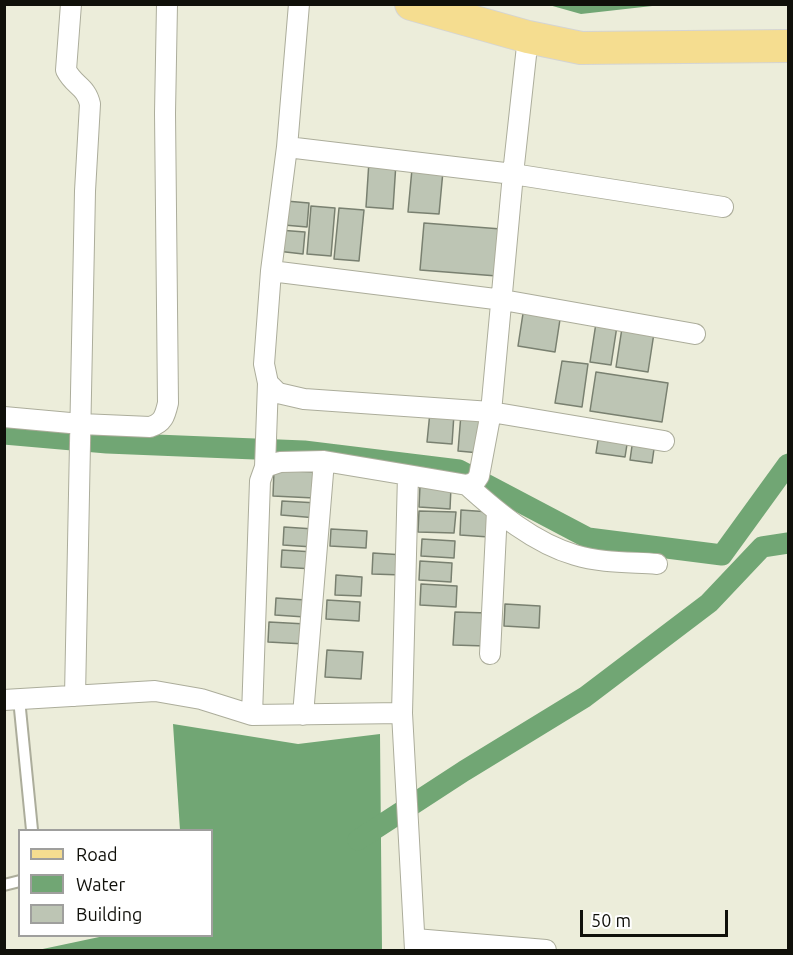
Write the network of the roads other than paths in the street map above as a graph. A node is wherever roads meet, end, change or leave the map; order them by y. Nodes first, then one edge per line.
1 (71, 4) edge
2 (167, 4) edge
3 (299, 4) edge
4 (411, 4) edge
5 (528, 37) junction
6 (789, 46) edge
7 (287, 147) junction
8 (513, 174) junction
9 (723, 207) dead end
10 (271, 271) junction
11 (502, 300) junction
12 (695, 334) dead end
13 (268, 383) junction
14 (491, 412) junction
15 (4, 417) edge
16 (81, 425) junction
17 (664, 441) dead end
18 (324, 461) junction
19 (266, 467) junction
20 (408, 475) junction
21 (474, 481) junction
22 (497, 511) junction
23 (657, 564) dead end
24 (490, 654) dead end
25 (75, 696) junction
26 (12, 699) edge
27 (402, 713) junction
28 (252, 716) junction
29 (303, 716) junction
30 (32, 829) edge
31 (415, 945) edge
32 (526, 950) edge
33 (546, 951) edge

1 - 16 street
2 - 16 street
3 - 7 street
4 - 5 main road
5 - 6 main road
5 - 8 street
7 - 8 street
7 - 10 street
8 - 9 street
8 - 11 street
10 - 11 street
10 - 13 street
11 - 12 street
11 - 14 street
13 - 14 street
13 - 19 street
14 - 17 street
14 - 21 street
15 - 16 street
16 - 25 street
18 - 19 street
18 - 20 street
18 - 29 street
19 - 28 street
20 - 21 street
20 - 27 street
21 - 22 street
22 - 23 street
22 - 24 street
25 - 26 street
25 - 28 street
26 - 30 lane
27 - 29 street
27 - 31 street
28 - 29 street
31 - 32 street
32 - 33 street

